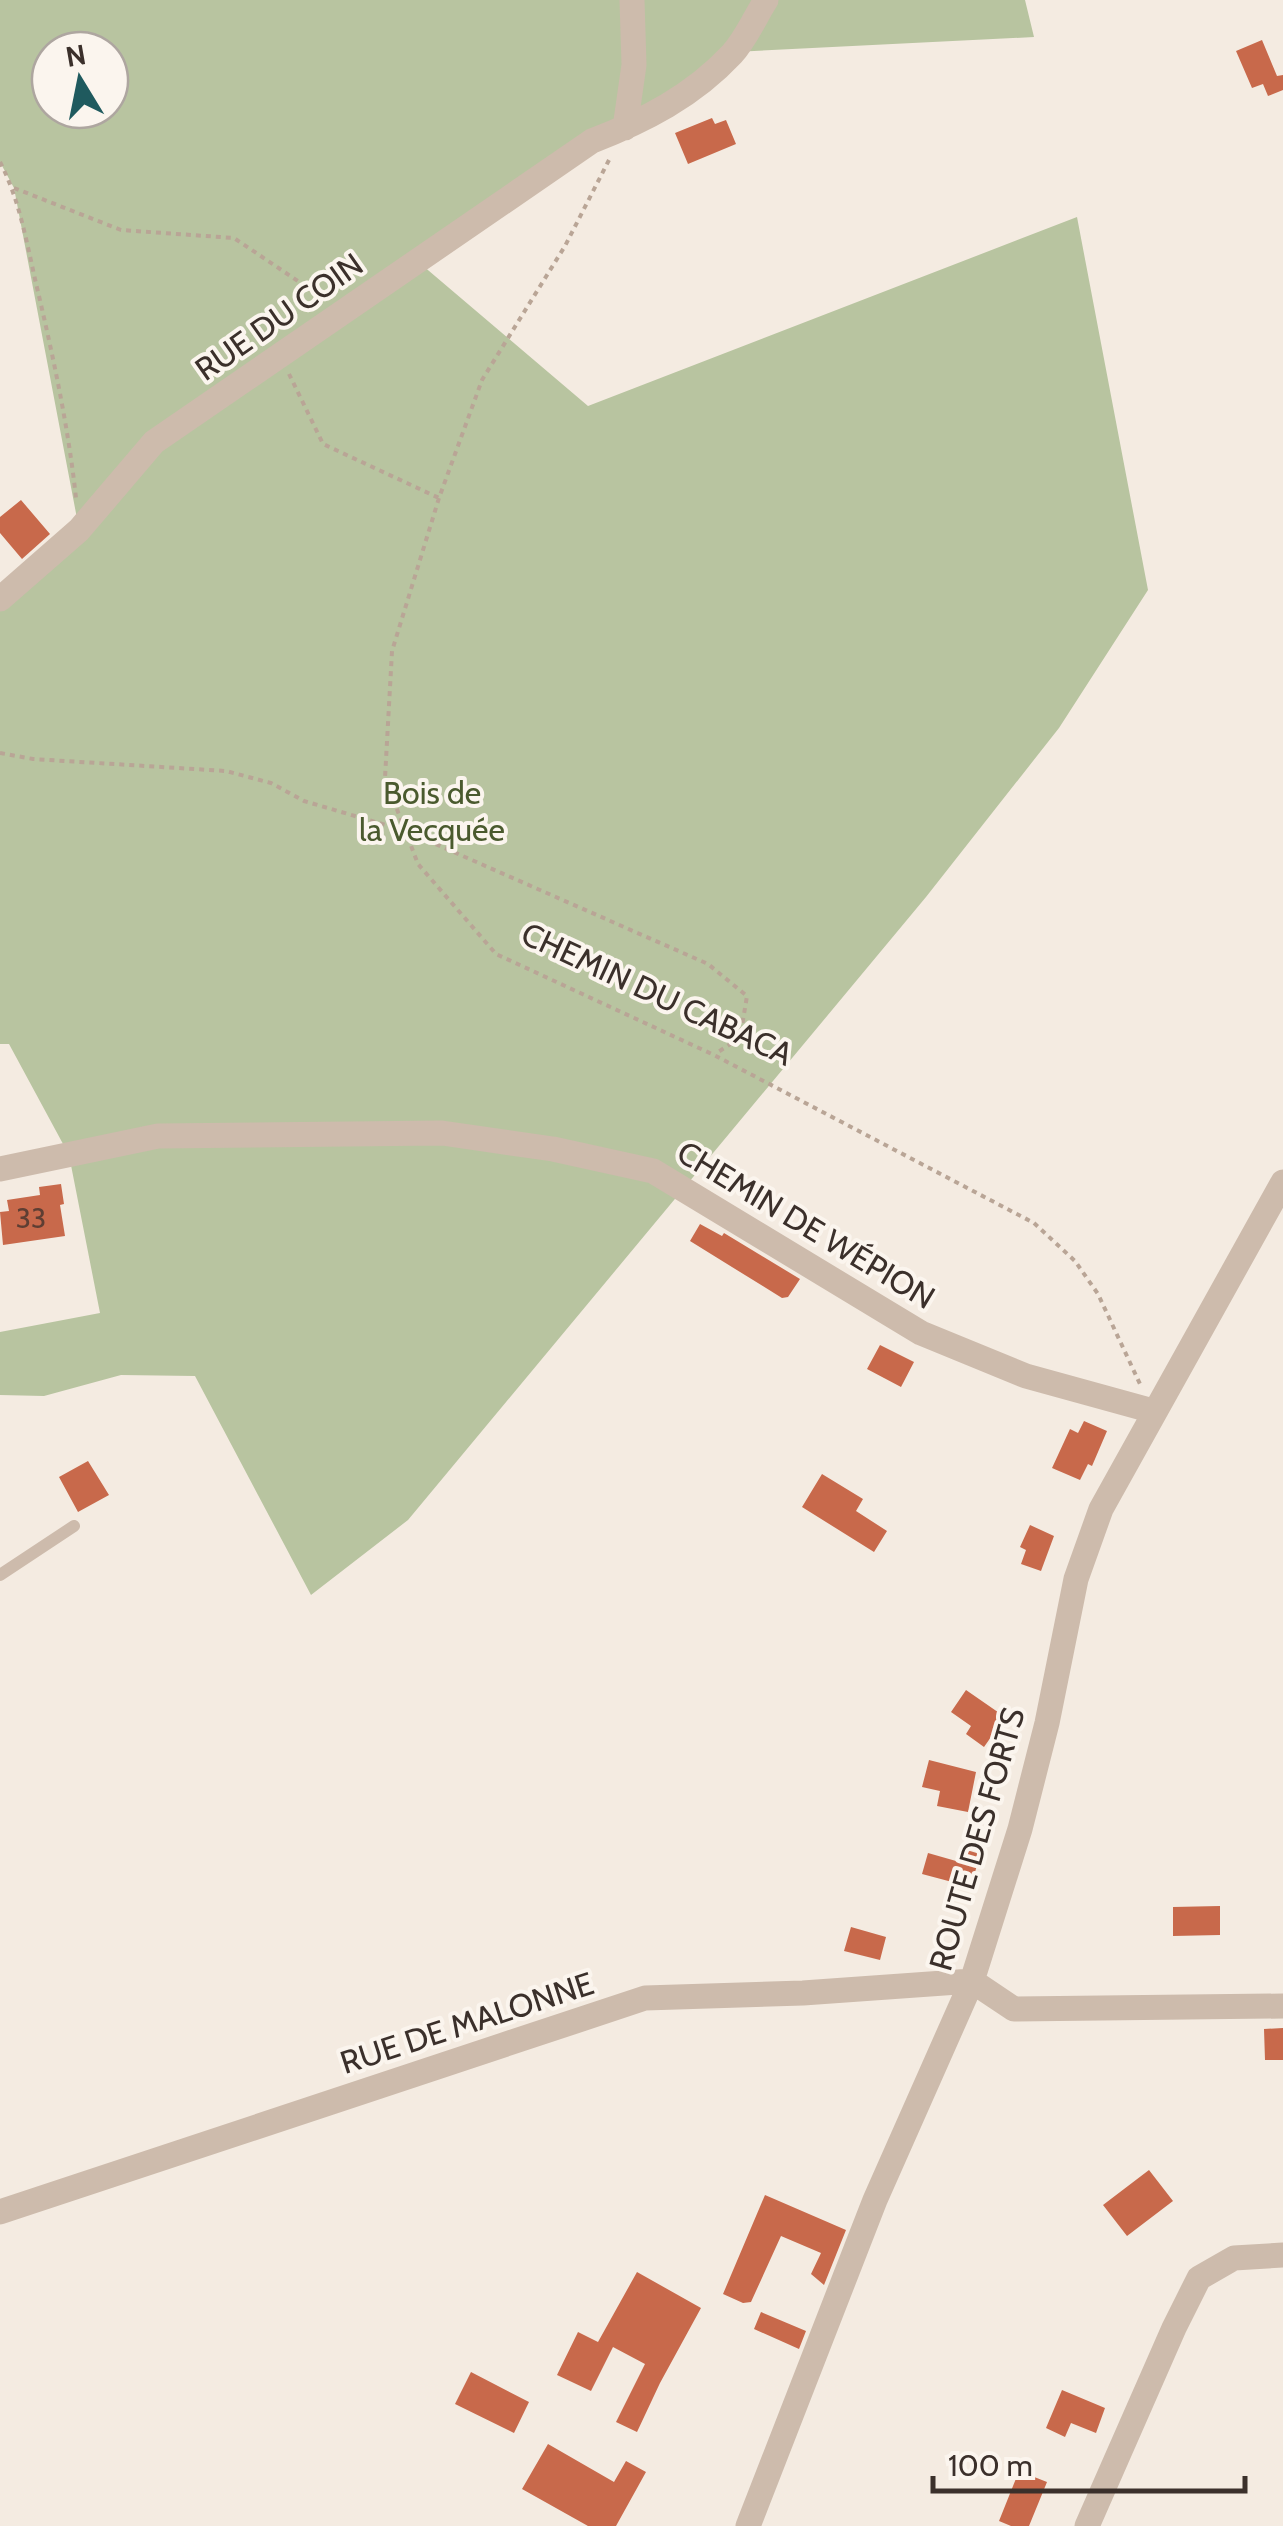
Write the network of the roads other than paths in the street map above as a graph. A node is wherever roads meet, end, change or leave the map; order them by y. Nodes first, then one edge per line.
1 (632, 0) edge
2 (766, 0) edge
3 (625, 128) junction
4 (0, 598) edge
5 (0, 1168) edge
6 (1283, 1182) edge
7 (1153, 1411) junction
8 (74, 1526) dead end
9 (0, 1575) edge
10 (972, 1981) junction
11 (1283, 2006) edge
12 (0, 2212) edge
13 (1283, 2256) edge
14 (748, 2526) edge
15 (1088, 2526) edge

1 - 3 street
2 - 3 street, RUE DU COIN
3 - 4 street, RUE DU COIN
5 - 7 street, CHEMIN DE WÉPION
6 - 7 street, ROUTE DES FORTS
7 - 10 street, ROUTE DES FORTS
8 - 9 lane
10 - 11 street
10 - 12 street, RUE DE MALONNE
10 - 14 street, ROUTE DES FORTS
13 - 15 street

